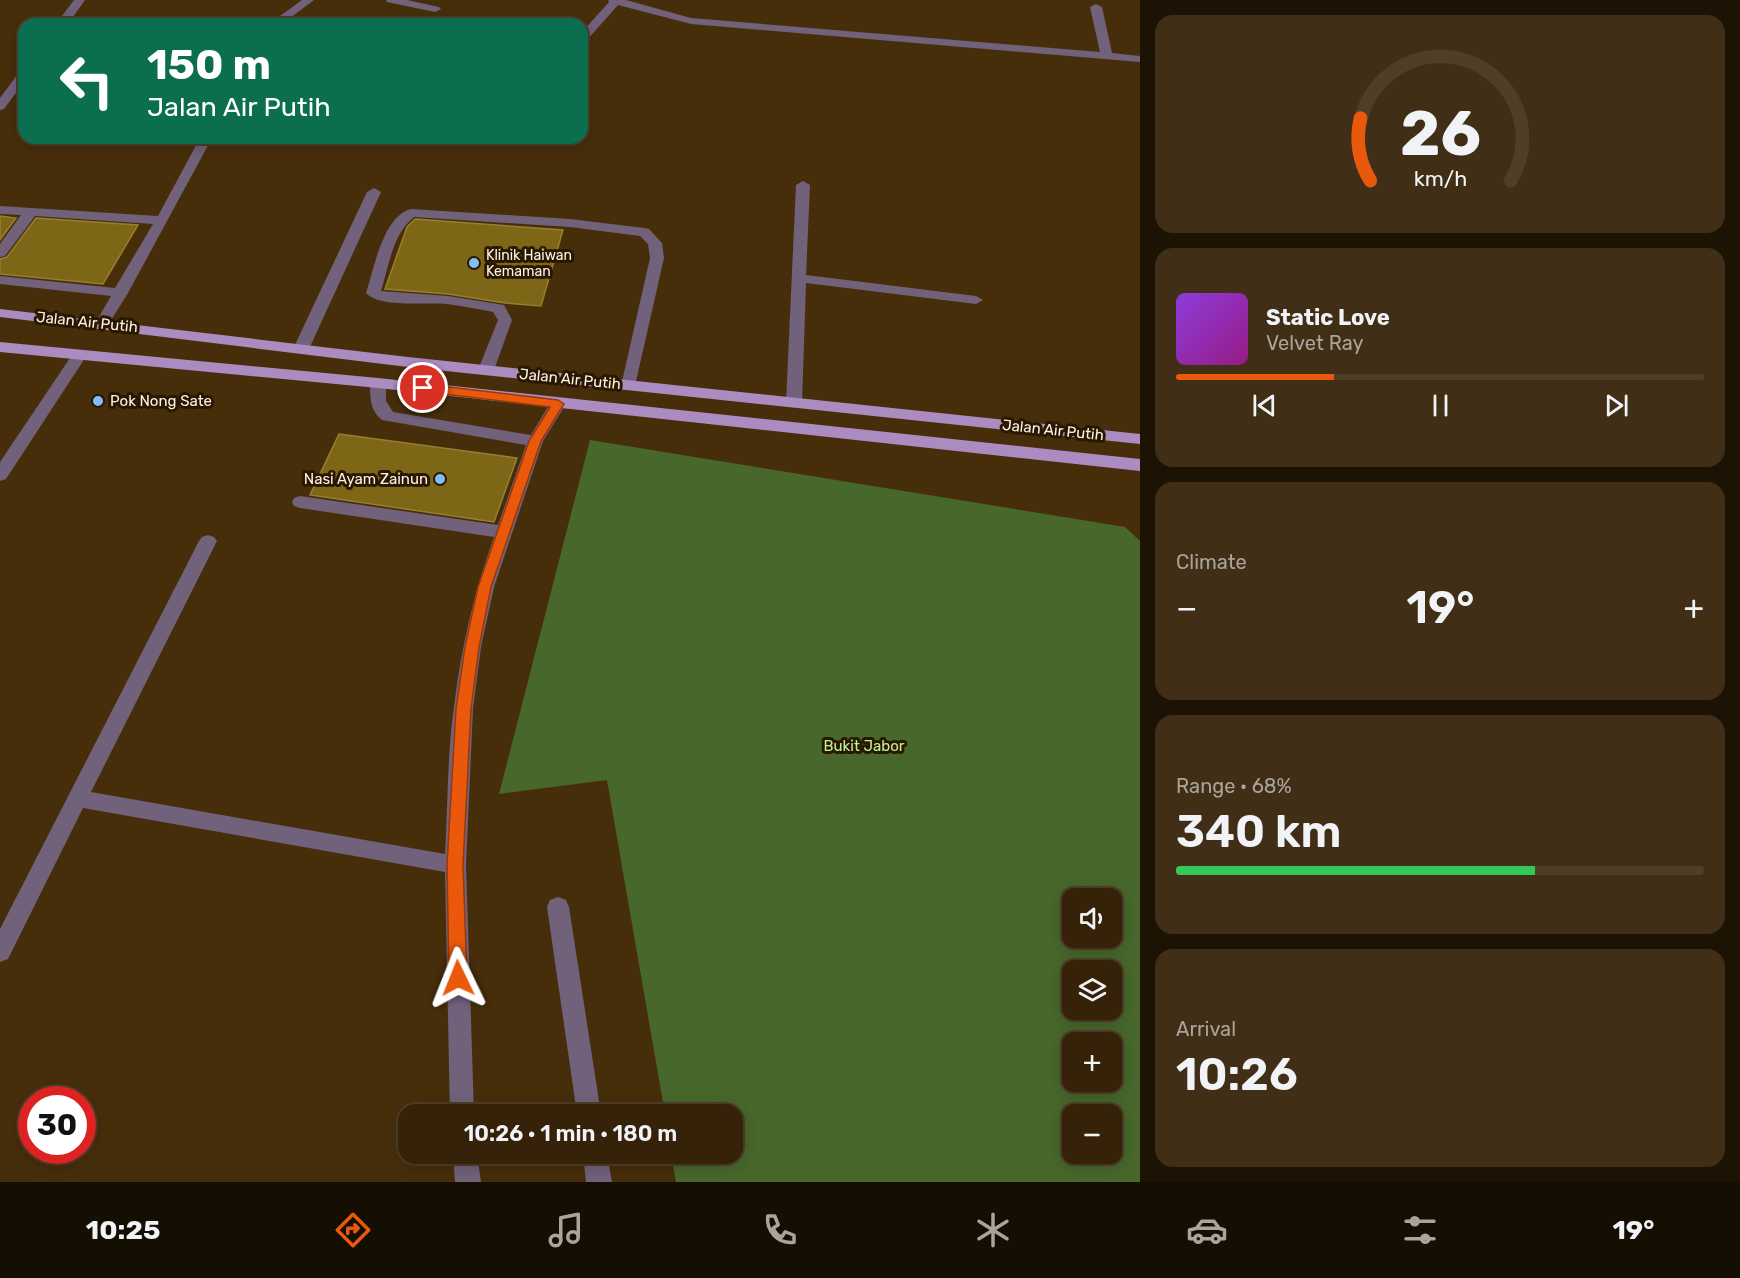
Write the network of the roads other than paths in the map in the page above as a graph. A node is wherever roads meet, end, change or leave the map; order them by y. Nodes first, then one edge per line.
1 (80, 0) edge
2 (309, 0) edge
3 (391, 0) edge
4 (614, 0) edge
5 (1096, 8) dead end
6 (435, 9) dead end
7 (66, 18) edge
8 (284, 18) edge
9 (588, 32) edge
10 (1107, 56) junction
11 (1140, 58) edge
12 (18, 82) edge
13 (0, 106) edge
14 (203, 144) edge
15 (803, 185) dead end
16 (374, 192) dead end
17 (0, 210) edge
18 (31, 212) junction
19 (162, 220) junction
20 (0, 253) edge
21 (799, 278) junction
22 (0, 280) edge
23 (121, 293) junction
24 (976, 300) dead end
25 (0, 313) edge
26 (103, 322) junction
27 (0, 347) edge
28 (301, 349) junction
29 (79, 355) junction
30 (486, 370) junction
31 (378, 383) junction
32 (628, 386) junction
33 (794, 403) junction
34 (558, 404) junction
35 (1140, 439) edge
36 (535, 441) junction
37 (1140, 465) edge
38 (0, 475) edge
39 (300, 502) dead end
40 (503, 532) junction
41 (208, 541) dead end
42 (78, 798) junction
43 (455, 865) junction
44 (558, 907) dead end
45 (0, 952) edge
46 (462, 1104) edge
47 (588, 1104) edge
48 (466, 1164) edge
49 (596, 1164) edge
50 (468, 1182) edge
51 (599, 1182) edge

1 - 7 street
2 - 8 street
3 - 6 street
4 - 9 street
4 - 10 street
5 - 10 street
10 - 11 street
12 - 13 street
14 - 19 street
15 - 21 street
16 - 28 street
17 - 18 street
18 - 19 street
18 - 20 street
19 - 23 street
21 - 24 street
21 - 33 street
22 - 23 street
23 - 26 street
25 - 26 main road, Jalan Air Putih
26 - 28 main road, Jalan Air Putih
27 - 29 main road, Jalan Air Putih
28 - 30 main road, Jalan Air Putih
29 - 31 main road, Jalan Air Putih
29 - 38 street
30 - 32 main road, Jalan Air Putih
30 - 32 street
31 - 34 main road, Jalan Air Putih
31 - 36 street
32 - 33 main road, Jalan Air Putih
33 - 35 main road, Jalan Air Putih
34 - 36 street
34 - 37 main road, Jalan Air Putih
36 - 40 street
39 - 40 street
40 - 43 street
41 - 42 street
42 - 43 street
42 - 45 street
43 - 46 street
44 - 47 street
48 - 50 street
49 - 51 street

